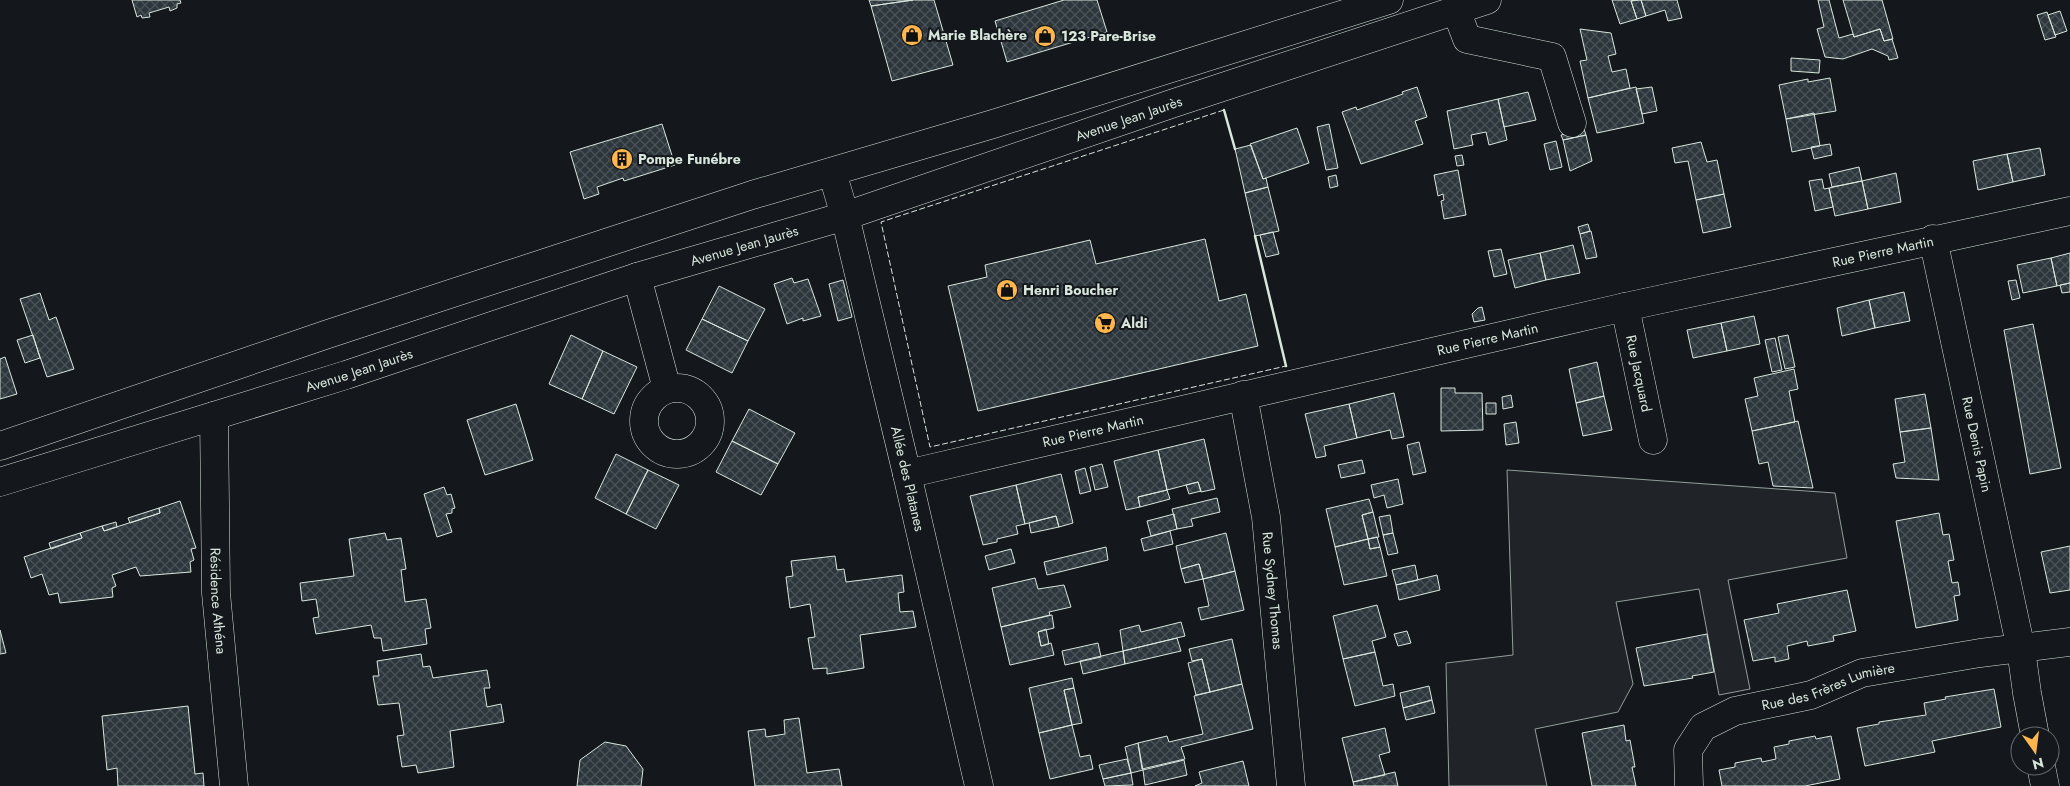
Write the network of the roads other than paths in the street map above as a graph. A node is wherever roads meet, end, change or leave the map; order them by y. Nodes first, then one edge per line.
1 (1389, 0) edge
2 (1487, 0) edge
3 (1456, 10) junction
4 (1572, 123) dead end
5 (832, 172) junction
6 (2070, 211) edge
7 (845, 216) junction
8 (1933, 239) junction
9 (637, 277) junction
10 (1625, 307) junction
11 (667, 389) dead end
12 (1243, 395) junction
13 (214, 416) junction
14 (1653, 440) dead end
15 (0, 446) edge
16 (907, 474) junction
17 (0, 482) edge
18 (2070, 642) edge
19 (2021, 649) junction
20 (2033, 726) edge
21 (234, 786) edge
22 (979, 786) edge
23 (1291, 786) edge
24 (1690, 786) edge

1 - 5 street
2 - 3 street, Avenue Jean Jaurès
3 - 4 street
3 - 7 street, Avenue Jean Jaurès
5 - 7 street, Allée des Platanes
5 - 15 street
6 - 8 street, Rue Pierre Martin
7 - 9 street, Avenue Jean Jaurès
7 - 16 street, Allée des Platanes
8 - 10 street, Rue Pierre Martin
8 - 19 street, Rue Denis Papin
9 - 11 street
9 - 13 street, Avenue Jean Jaurès
10 - 12 street, Rue Pierre Martin
10 - 14 street, Rue Jacquard
12 - 16 street, Rue Pierre Martin
12 - 23 street, Rue Sydney Thomas
13 - 17 street, Avenue Jean Jaurès
13 - 21 street, Résidence Athéna
16 - 22 street, Allée des Platanes
18 - 19 street, Rue des Frères Lumière
19 - 20 street
19 - 24 street, Rue des Frères Lumière

